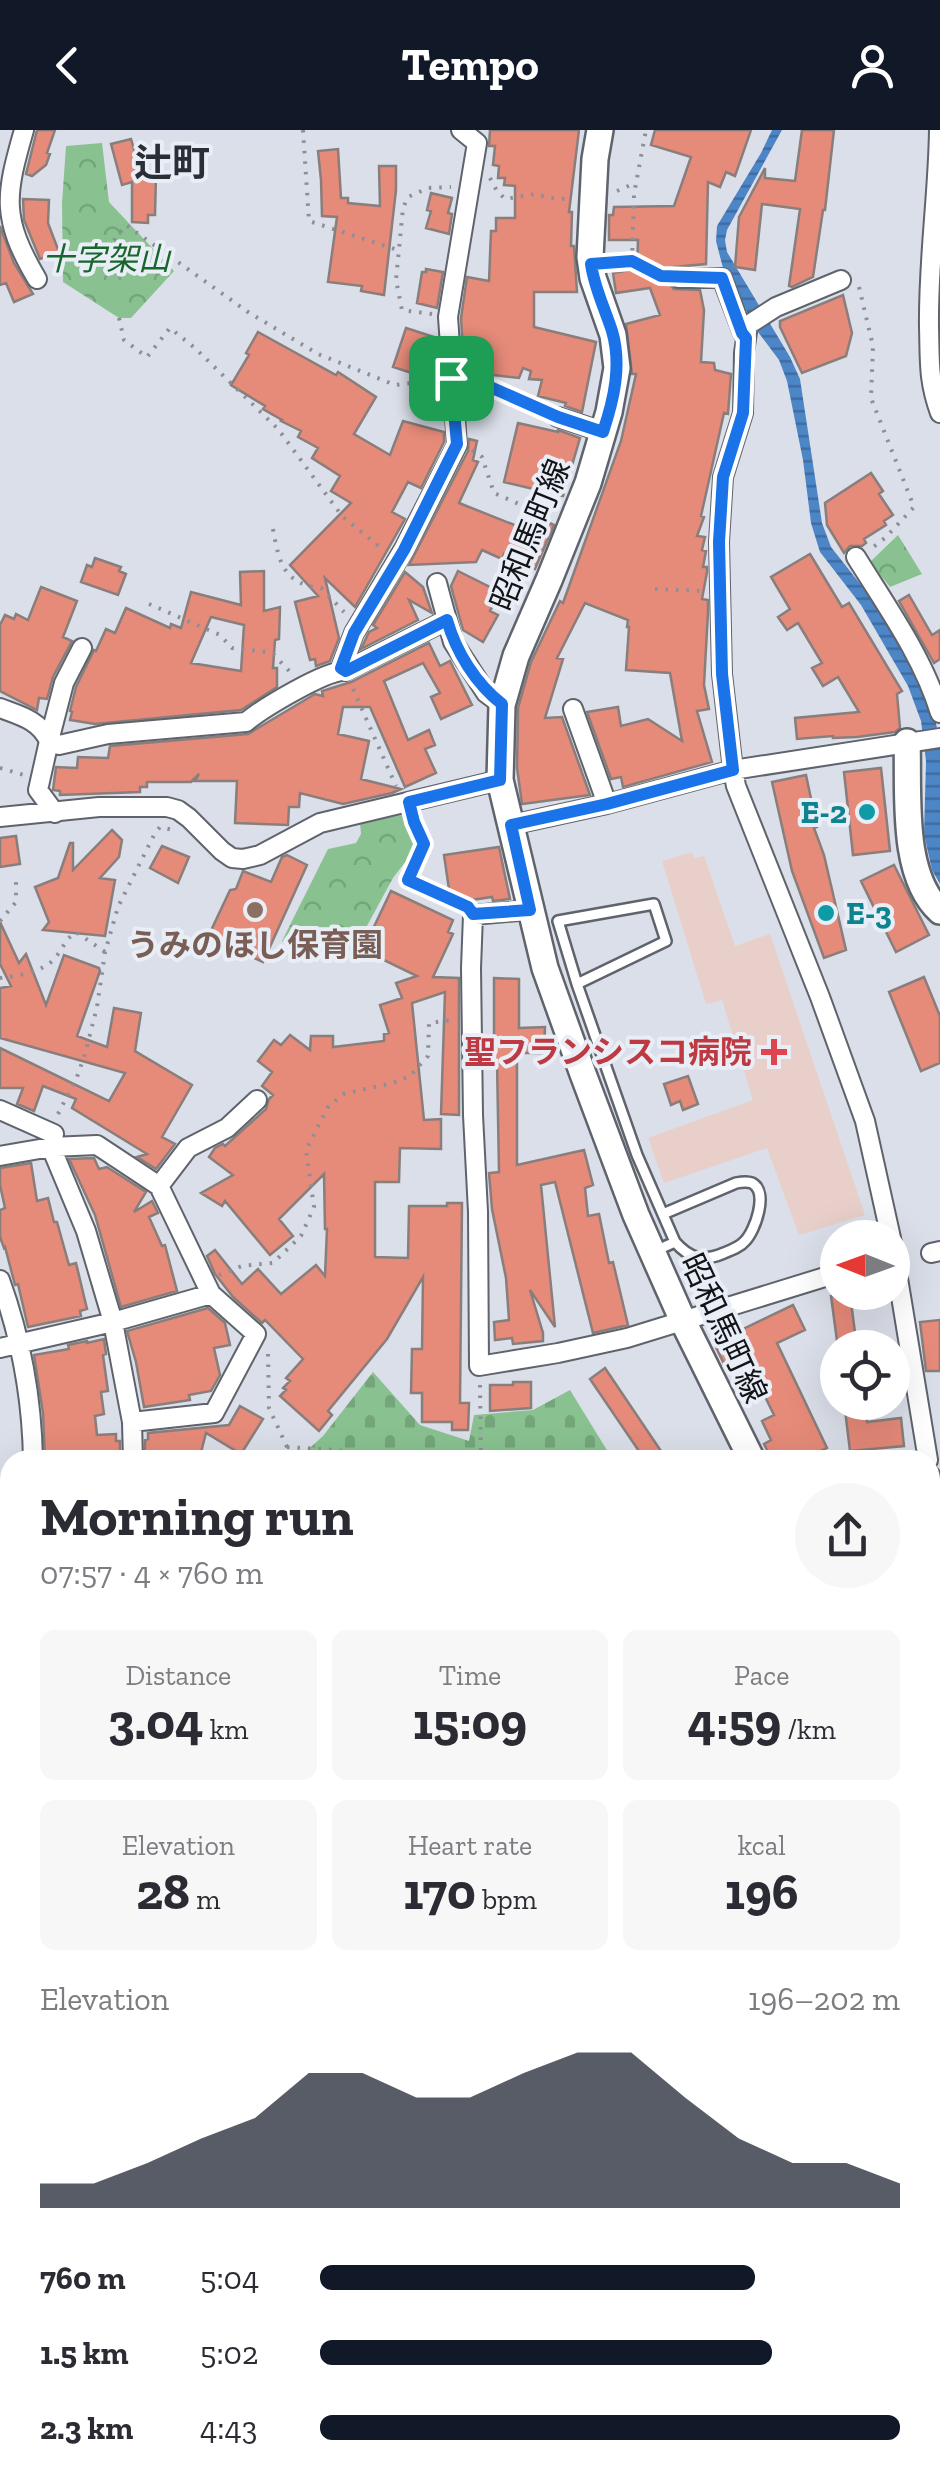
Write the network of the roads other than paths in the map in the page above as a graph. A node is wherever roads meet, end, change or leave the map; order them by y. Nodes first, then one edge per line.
1 (24, 130) edge
2 (461, 130) edge
3 (600, 130) edge
4 (939, 130) edge
5 (5, 183) edge
6 (679, 278) road end
7 (37, 279) road end
8 (841, 280) road end
9 (747, 331) junction
10 (940, 412) edge
11 (558, 417) road end
12 (603, 432) junction
13 (856, 557) road end
14 (437, 584) dead end
15 (447, 620) junction
16 (82, 648) dead end
17 (346, 671) junction
18 (502, 704) junction
19 (0, 708) edge
20 (574, 709) dead end
21 (940, 713) edge
22 (940, 738) edge
23 (49, 741) junction
24 (911, 742) junction
25 (733, 770) junction
26 (500, 780) junction
27 (607, 804) junction
28 (55, 813) junction
29 (0, 817) edge
30 (511, 825) junction
31 (530, 910) junction
32 (940, 911) edge
33 (577, 984) junction
34 (258, 1100) dead end
35 (0, 1110) edge
36 (52, 1140) junction
37 (0, 1156) edge
38 (159, 1186) junction
39 (663, 1214) junction
40 (887, 1220) edge
41 (664, 1247) junction
42 (820, 1279) edge
43 (0, 1280) edge
44 (208, 1287) junction
45 (903, 1310) edge
46 (683, 1321) junction
47 (113, 1322) junction
48 (19, 1344) junction
49 (0, 1348) edge
50 (132, 1422) junction
51 (33, 1450) edge
52 (133, 1450) edge
53 (747, 1450) edge
54 (926, 1450) edge

1 - 5 street
2 - 17 street
3 - 12 main road, 昭和馬町線
4 - 10 street
5 - 7 street
6 - 9 street
8 - 9 street
9 - 25 street
11 - 12 street
12 - 18 main road, 昭和馬町線
13 - 21 street
14 - 15 street
15 - 17 street
15 - 18 street
16 - 23 street
17 - 23 street
18 - 26 main road, 昭和馬町線
19 - 23 street
20 - 27 street
22 - 24 street
23 - 28 street
24 - 25 street
24 - 32 main road
25 - 27 street
25 - 40 street
26 - 28 street
26 - 30 main road, 昭和馬町線
27 - 30 street
28 - 29 street
30 - 31 main road, 昭和馬町線
31 - 41 main road, 昭和馬町線
31 - 46 street
33 - 33 lane
33 - 39 lane
34 - 38 street
35 - 36 street
36 - 37 street
36 - 38 street
36 - 47 street
38 - 44 street
39 - 41 lane
39 - 41 lane
41 - 46 main road, 昭和馬町線
42 - 46 street
43 - 48 street
44 - 47 street
44 - 50 street
45 - 54 street
46 - 53 main road, 昭和馬町線
47 - 48 street
47 - 50 street
48 - 49 street
48 - 51 street
50 - 52 street

